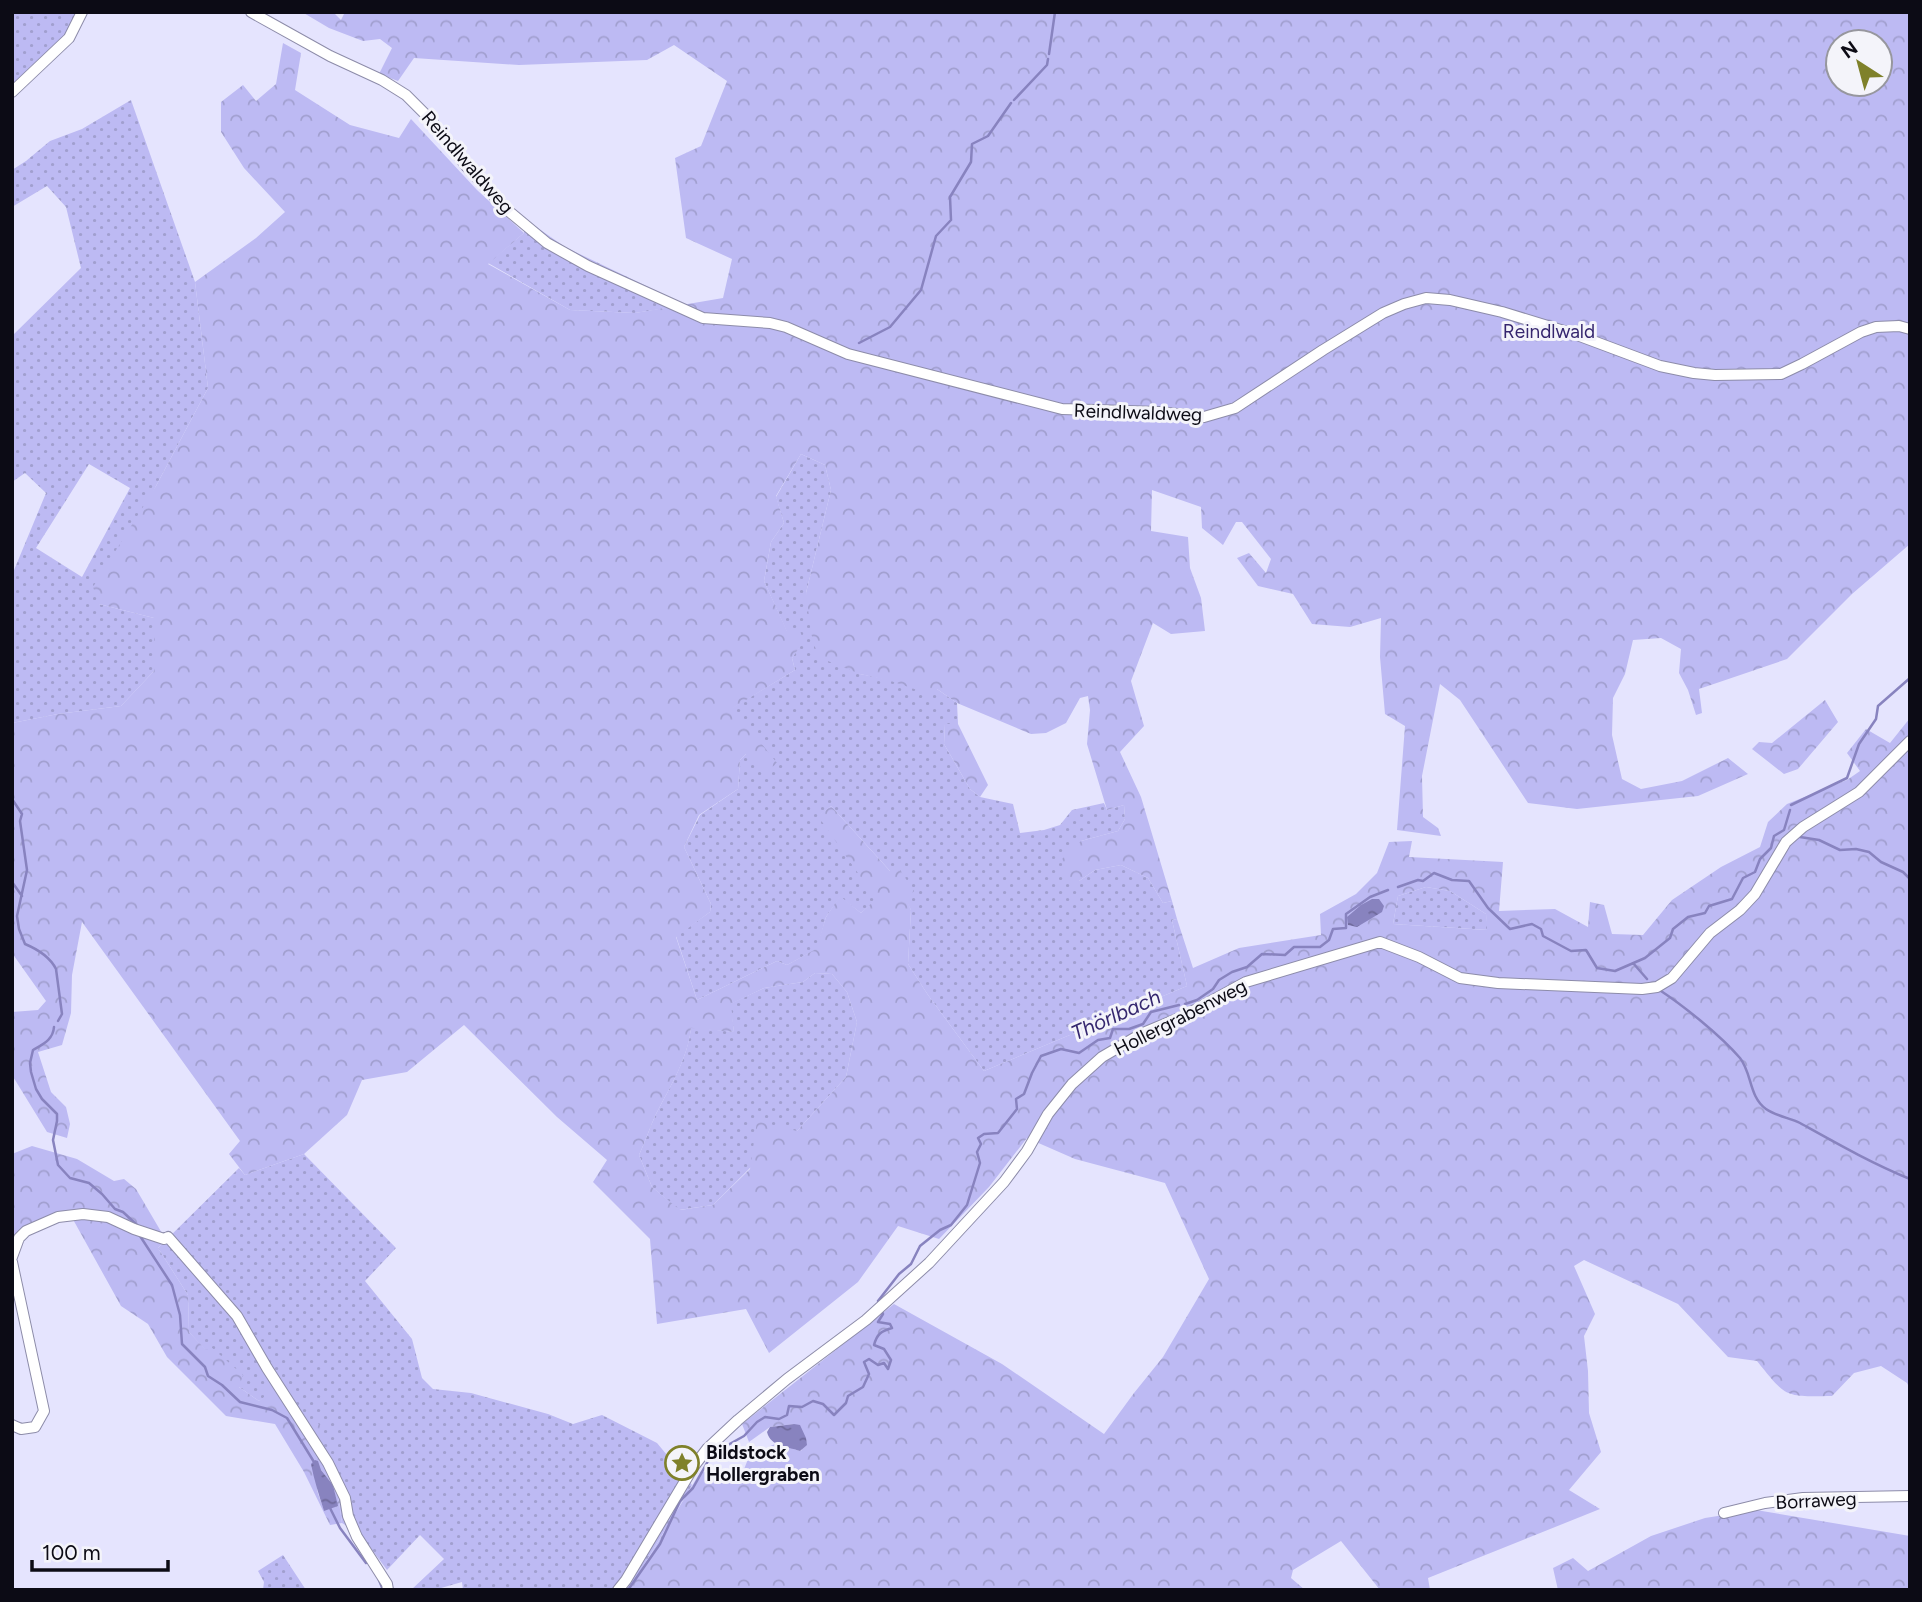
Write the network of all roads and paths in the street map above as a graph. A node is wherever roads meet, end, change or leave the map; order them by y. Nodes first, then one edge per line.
1 (82, 12) edge
2 (251, 12) edge
3 (12, 92) edge
4 (1910, 329) edge
5 (1910, 741) edge
6 (12, 1260) edge
7 (12, 1425) edge
8 (1910, 1496) edge
9 (1724, 1513) dead end
10 (388, 1590) edge
11 (618, 1590) edge

1 - 3 street
2 - 4 street, Reindlwaldweg
5 - 11 street, Hollergrabenweg
6 - 7 street
6 - 10 street
8 - 9 street, Borraweg

